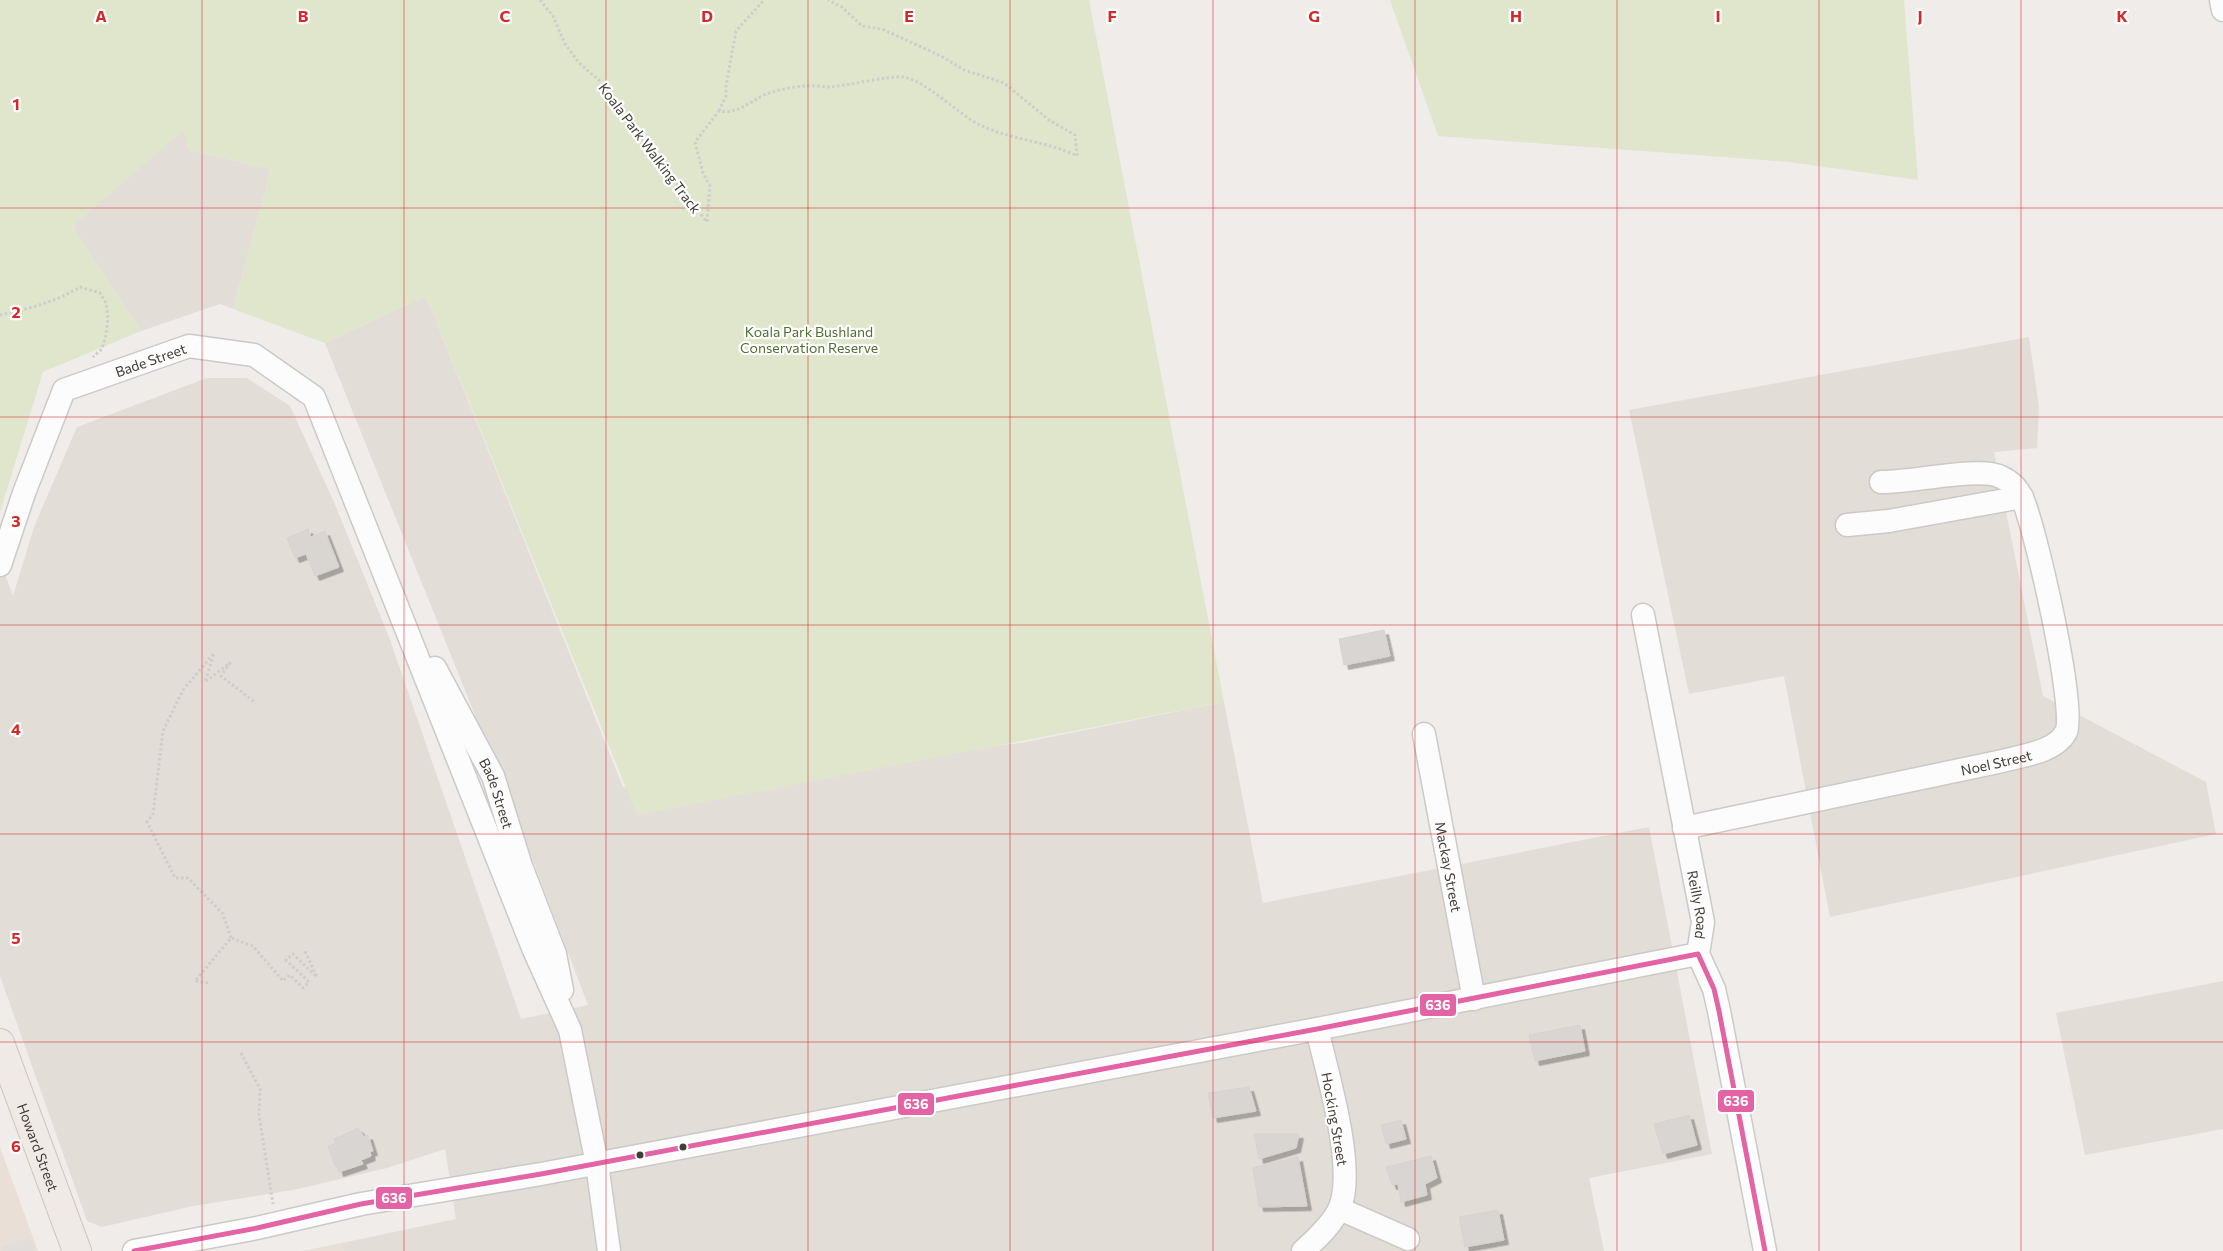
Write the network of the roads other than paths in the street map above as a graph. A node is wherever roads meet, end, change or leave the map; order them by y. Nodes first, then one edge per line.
1 (2221, 0) edge
2 (2223, 10) edge
3 (1881, 482) dead end
4 (2022, 497) junction
5 (1848, 525) dead end
6 (0, 565) edge
7 (1643, 615) dead end
8 (1424, 734) dead end
9 (1684, 828) junction
10 (1698, 954) junction
11 (1474, 999) junction
12 (1317, 1029) junction
13 (0, 1043) edge
14 (597, 1164) junction
15 (1340, 1209) junction
16 (1408, 1239) dead end
17 (77, 1251) edge
18 (134, 1251) edge
19 (608, 1251) edge
20 (1303, 1251) edge
21 (1765, 1251) edge

1 - 2 street
3 - 4 street, Noel Street
4 - 5 street
4 - 9 street, Noel Street
6 - 14 street, Bade Street
7 - 9 street, Reilly Road
8 - 11 street, Mackay Street
9 - 10 street, Reilly Road
10 - 11 street
10 - 21 street, Reilly Road
11 - 12 street
12 - 14 street
12 - 15 street, Hocking Street
13 - 17 main road, Howard Street
14 - 18 street
14 - 19 street, Bade Street
15 - 16 street
15 - 20 street, Hocking Street

